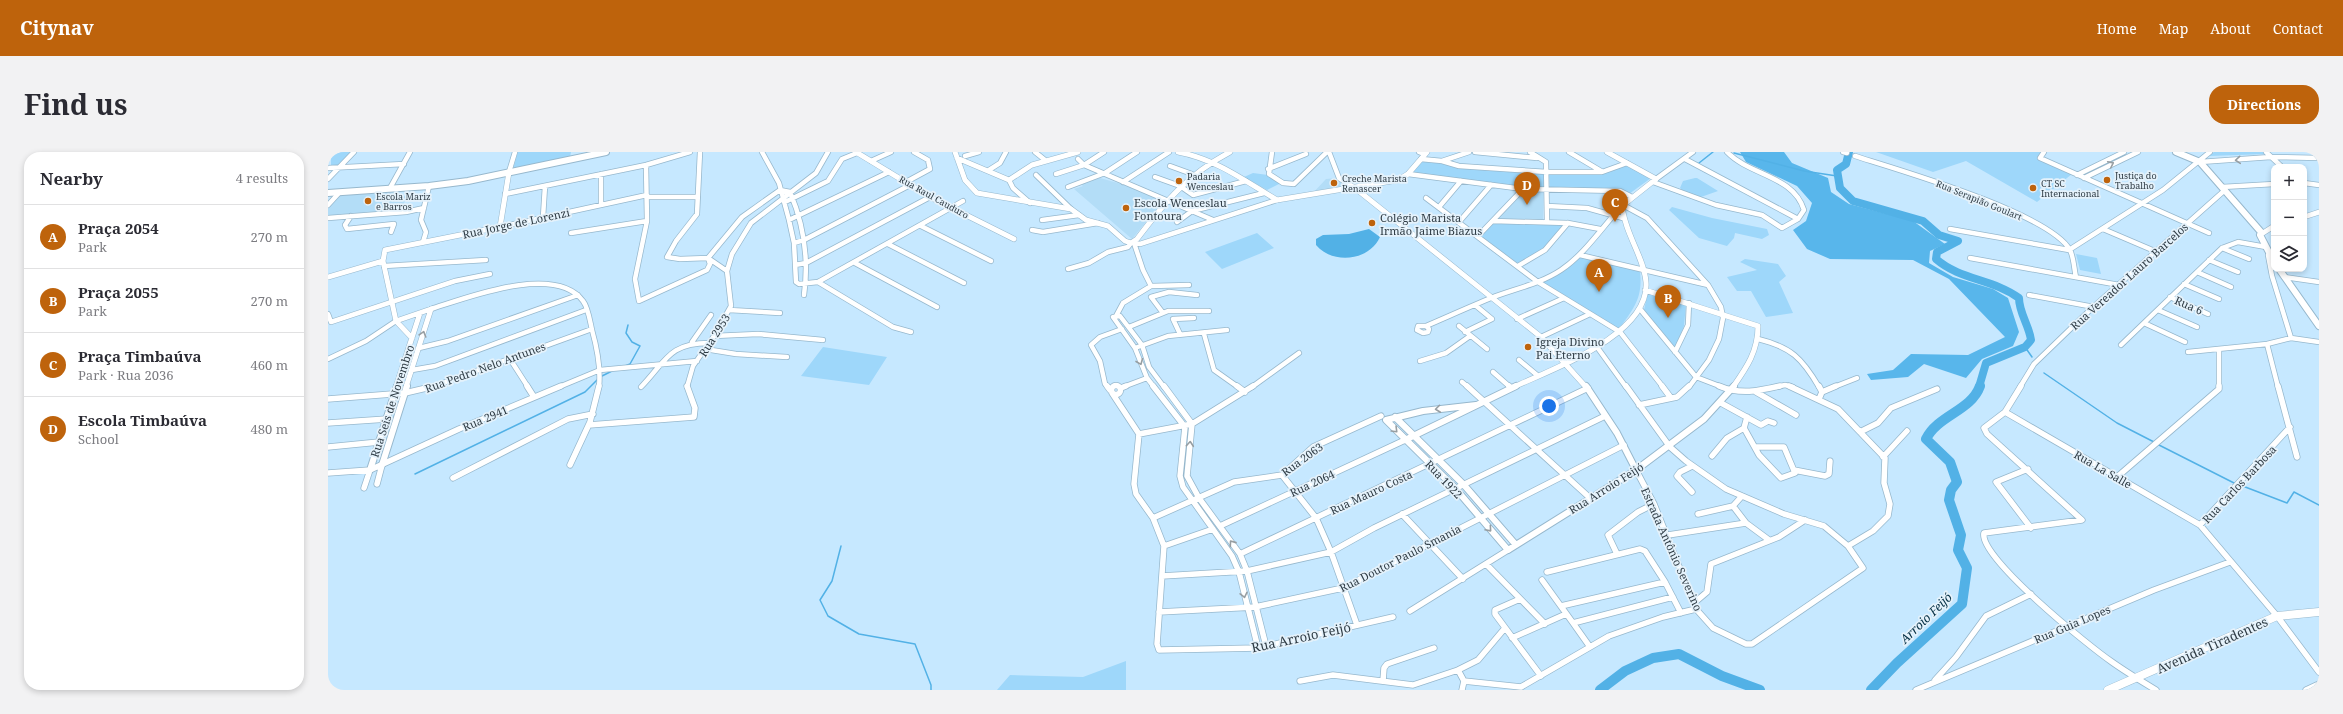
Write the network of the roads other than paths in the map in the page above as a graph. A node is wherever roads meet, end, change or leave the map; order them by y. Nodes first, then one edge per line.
1 (354, 152) edge
2 (410, 152) edge
3 (515, 152) edge
4 (606, 152) edge
5 (690, 152) edge
6 (700, 152) edge
7 (762, 152) edge
8 (828, 152) edge
9 (857, 152) edge
10 (891, 152) edge
11 (914, 152) edge
12 (955, 152) edge
13 (979, 152) edge
14 (1006, 152) edge
15 (1035, 152) edge
16 (1074, 152) edge
17 (1078, 152) edge
18 (1104, 152) edge
19 (1137, 152) edge
20 (1169, 152) edge
21 (1178, 152) edge
22 (1230, 152) edge
23 (1272, 152) edge
24 (1328, 152) edge
25 (1418, 152) edge
26 (1469, 152) edge
27 (1474, 152) edge
28 (1530, 152) edge
29 (1569, 152) edge
30 (1607, 152) edge
31 (1693, 152) edge
32 (1726, 152) edge
33 (2044, 152) edge
34 (2124, 152) edge
35 (2138, 152) edge
36 (2176, 152) edge
37 (2210, 152) edge
38 (2266, 152) edge
39 (1426, 153) edge
40 (1306, 154) dead end
41 (964, 156) dead end
42 (1855, 156) dead end
43 (2271, 157) junction
44 (957, 158) junction
45 (1540, 158) junction
46 (2319, 158) edge
47 (1078, 159) dead end
48 (1421, 159) junction
49 (1685, 159) junction
50 (1045, 160) junction
51 (871, 161) junction
52 (1212, 161) junction
53 (1442, 161) junction
54 (2200, 162) junction
55 (1627, 163) junction
56 (404, 164) junction
57 (2279, 164) edge
58 (646, 165) junction
59 (1084, 165) junction
60 (1170, 166) dead end
61 (328, 168) edge
62 (339, 168) junction
63 (1268, 169) junction
64 (989, 170) junction
65 (509, 172) junction
66 (888, 172) junction
67 (1547, 172) junction
68 (1602, 172) junction
69 (1106, 173) junction
70 (601, 174) junction
71 (1056, 174) dead end
72 (1192, 174) junction
73 (1408, 174) junction
74 (1036, 175) dead end
75 (2077, 175) junction
76 (1155, 177) dead end
77 (2084, 178) junction
78 (328, 179) edge
79 (1009, 180) junction
80 (1655, 180) junction
81 (1246, 181) junction
82 (1462, 181) junction
83 (1123, 182) junction
84 (2307, 183) edge
85 (908, 184) junction
86 (2271, 184) edge
87 (1491, 185) junction
88 (2319, 185) edge
89 (429, 186) junction
90 (545, 186) junction
91 (1068, 186) dead end
92 (1180, 186) junction
93 (390, 188) junction
94 (1355, 188) junction
95 (1522, 189) junction
96 (2224, 189) junction
97 (780, 190) junction
98 (1547, 190) junction
99 (790, 192) junction
100 (328, 193) edge
101 (339, 193) junction
102 (1264, 193) junction
103 (505, 194) junction
104 (647, 196) junction
105 (698, 196) junction
106 (782, 197) junction
107 (930, 197) junction
108 (1632, 197) junction
109 (1426, 198) dead end
110 (794, 200) junction
111 (1276, 200) junction
112 (1166, 201) junction
113 (784, 202) junction
114 (963, 202) dead end
115 (1030, 203) junction
116 (601, 204) junction
117 (2142, 204) junction
118 (328, 205) edge
119 (1622, 205) junction
120 (1547, 206) junction
121 (1439, 207) junction
122 (424, 208) junction
123 (951, 208) junction
124 (1071, 209) junction
125 (1192, 211) junction
126 (2319, 212) edge
127 (1079, 214) junction
128 (351, 216) junction
129 (1612, 216) junction
130 (2307, 216) edge
131 (544, 217) junction
132 (799, 217) junction
133 (328, 218) edge
134 (1623, 218) junction
135 (1798, 219) junction
136 (790, 220) junction
137 (1042, 220) dead end
138 (1213, 220) junction
139 (647, 221) junction
140 (1493, 221) junction
141 (1101, 222) junction
142 (1177, 222) dead end
143 (1459, 222) junction
144 (1547, 222) junction
145 (1568, 223) junction
146 (2188, 224) junction
147 (921, 226) junction
148 (500, 227) junction
149 (1950, 228) dead end
150 (2271, 228) edge
151 (1600, 229) junction
152 (2103, 229) junction
153 (1032, 230) dead end
154 (391, 232) dead end
155 (571, 233) dead end
156 (2209, 233) dead end
157 (2262, 233) junction
158 (1478, 236) junction
159 (1014, 239) dead end
160 (804, 240) junction
161 (423, 242) junction
162 (794, 243) junction
163 (1133, 243) junction
164 (888, 244) junction
165 (2266, 247) junction
166 (2222, 248) junction
167 (2069, 250) junction
168 (2158, 252) junction
169 (1580, 255) junction
170 (2268, 255) junction
171 (708, 258) junction
172 (1970, 258) dead end
173 (2271, 258) edge
174 (2249, 259) dead end
175 (486, 260) dead end
176 (2209, 260) junction
177 (991, 261) dead end
178 (806, 263) junction
179 (854, 263) junction
180 (384, 264) junction
181 (795, 265) junction
182 (1518, 266) junction
183 (1068, 269) dead end
184 (727, 271) junction
185 (1644, 271) junction
186 (2197, 272) junction
187 (2238, 272) dead end
188 (2281, 272) edge
189 (490, 274) dead end
190 (328, 277) edge
191 (2076, 277) junction
192 (2284, 277) junction
193 (818, 282) junction
194 (1538, 282) junction
195 (2319, 282) edge
196 (964, 283) dead end
197 (806, 284) junction
198 (2184, 284) junction
199 (1189, 285) dead end
200 (1708, 285) junction
201 (2119, 285) junction
202 (1151, 286) junction
203 (2230, 286) dead end
204 (1645, 290) junction
205 (578, 295) junction
206 (1197, 295) dead end
207 (2029, 295) dead end
208 (804, 296) dead end
209 (2170, 297) junction
210 (1491, 298) junction
211 (1564, 298) junction
212 (2220, 299) dead end
213 (393, 302) junction
214 (1689, 303) junction
215 (1475, 305) junction
216 (937, 307) dead end
217 (2094, 307) junction
218 (431, 309) junction
219 (1640, 309) junction
220 (586, 310) junction
221 (729, 310) junction
222 (2158, 310) junction
223 (1209, 311) dead end
224 (420, 313) junction
225 (780, 313) dead end
226 (1163, 313) junction
227 (328, 314) edge
228 (1590, 314) junction
229 (2208, 314) dead end
230 (711, 315) dead end
231 (1723, 315) junction
232 (1116, 316) junction
233 (1194, 318) dead end
234 (1518, 319) junction
235 (396, 321) junction
236 (2144, 323) junction
237 (1426, 326) dead end
238 (1459, 326) dead end
239 (2319, 326) edge
240 (1129, 327) junction
241 (2197, 328) dead end
242 (592, 329) junction
243 (1122, 329) junction
244 (1227, 330) dead end
245 (911, 332) dead end
246 (1465, 332) junction
247 (1620, 332) junction
248 (1180, 334) junction
249 (1204, 334) junction
250 (714, 336) junction
251 (1470, 336) junction
252 (1541, 337) junction
253 (412, 338) junction
254 (2291, 338) junction
255 (823, 340) dead end
256 (1758, 340) junction
257 (693, 341) junction
258 (2185, 342) dead end
259 (2319, 342) edge
260 (710, 343) junction
261 (2121, 344) dead end
262 (2267, 344) junction
263 (1142, 345) junction
264 (1597, 347) junction
265 (419, 348) junction
266 (1135, 348) junction
267 (706, 349) junction
268 (1487, 349) dead end
269 (2219, 349) junction
270 (1675, 352) junction
271 (2188, 352) dead end
272 (1300, 353) dead end
273 (787, 357) dead end
274 (328, 359) edge
275 (510, 359) junction
276 (1519, 360) dead end
277 (697, 361) junction
278 (1420, 361) dead end
279 (1567, 361) junction
280 (661, 364) junction
281 (412, 370) junction
282 (600, 370) junction
283 (1493, 372) dead end
284 (1538, 375) junction
285 (1147, 378) junction
286 (1696, 378) junction
287 (1857, 378) dead end
288 (1462, 382) dead end
289 (1105, 384) junction
290 (641, 387) dead end
291 (1512, 388) junction
292 (1588, 388) junction
293 (1119, 389) junction
294 (1937, 389) dead end
295 (1731, 391) junction
296 (1111, 392) junction
297 (1245, 392) junction
298 (1756, 392) junction
299 (1822, 392) junction
300 (404, 393) junction
301 (394, 394) junction
302 (534, 397) junction
303 (1672, 398) junction
304 (328, 399) edge
305 (1819, 399) junction
306 (1118, 400) junction
307 (1484, 401) junction
308 (1721, 403) junction
309 (1476, 405) junction
310 (1639, 406) junction
311 (1376, 412) dead end
312 (2005, 412) junction
313 (593, 414) junction
314 (1796, 415) dead end
315 (1605, 416) junction
316 (1395, 417) junction
317 (1747, 417) junction
318 (387, 418) junction
319 (1383, 418) junction
320 (328, 423) edge
321 (1192, 424) junction
322 (1774, 424) dead end
323 (589, 425) junction
324 (1510, 425) junction
325 (1185, 427) junction
326 (2290, 427) junction
327 (1744, 428) junction
328 (1907, 431) dead end
329 (1860, 432) junction
330 (1139, 434) junction
331 (1414, 435) junction
332 (1405, 440) junction
333 (379, 442) junction
334 (1624, 445) junction
335 (328, 447) edge
336 (1670, 447) junction
337 (1755, 447) junction
338 (1536, 449) junction
339 (1712, 456) dead end
340 (1883, 457) junction
341 (2297, 457) dead end
342 (1440, 459) junction
343 (1830, 461) dead end
344 (1431, 464) junction
345 (382, 465) junction
346 (570, 465) dead end
347 (1692, 466) junction
348 (2028, 469) junction
349 (370, 470) junction
350 (1636, 470) junction
351 (1794, 470) junction
352 (328, 473) edge
353 (1282, 475) junction
354 (1565, 475) junction
355 (2117, 477) junction
356 (454, 478) dead end
357 (377, 484) dead end
358 (1464, 485) junction
359 (364, 488) dead end
360 (1455, 488) junction
361 (1295, 491) junction
362 (1692, 492) dead end
363 (1742, 496) junction
364 (1199, 498) junction
365 (1590, 498) junction
366 (1192, 501) junction
367 (1654, 504) junction
368 (1733, 506) junction
369 (1489, 513) junction
370 (1402, 514) junction
371 (1698, 514) dead end
372 (1153, 518) junction
373 (1316, 518) junction
374 (1479, 518) junction
375 (1805, 520) junction
376 (1746, 523) junction
377 (2200, 525) junction
378 (1220, 526) junction
379 (2031, 528) junction
380 (1213, 529) junction
381 (1668, 535) junction
382 (1769, 540) junction
383 (1430, 544) junction
384 (1516, 545) junction
385 (1164, 546) junction
386 (1848, 546) junction
387 (1508, 550) junction
388 (1331, 552) junction
389 (1240, 554) junction
390 (1617, 554) junction
391 (2230, 562) junction
392 (1486, 564) junction
393 (1247, 571) junction
394 (1239, 572) junction
395 (1547, 572) dead end
396 (1162, 576) junction
397 (1462, 579) junction
398 (1542, 580) dead end
399 (1665, 582) junction
400 (1343, 588) junction
401 (2031, 594) junction
402 (1673, 597) junction
403 (1520, 599) junction
404 (1561, 606) junction
405 (1695, 606) junction
406 (1255, 607) junction
407 (1247, 608) junction
408 (1410, 611) dead end
409 (1159, 612) junction
410 (2319, 612) edge
411 (1681, 613) junction
412 (1566, 614) junction
413 (2277, 616) junction
414 (1393, 617) dead end
415 (1545, 624) junction
416 (1574, 624) junction
417 (1357, 625) junction
418 (2066, 627) junction
419 (1505, 628) junction
420 (1512, 638) junction
421 (1266, 646) junction
422 (1590, 647) junction
423 (1258, 648) junction
424 (1434, 648) dead end
425 (1458, 670) junction
426 (2319, 672) edge
427 (1541, 676) junction
428 (2134, 678) junction
429 (1300, 681) dead end
430 (1383, 681) junction
431 (1464, 682) junction
432 (1933, 682) junction
433 (2319, 684) edge
434 (1510, 688) edge
435 (1462, 690) edge
436 (1916, 690) edge
437 (2108, 690) edge
438 (2156, 690) edge
439 (2306, 690) edge

1 - 62 street
2 - 56 street
3 - 65 street
4 - 65 main road
5 - 58 street
6 - 105 street
7 - 97 street
8 - 99 street, Rua 2953
9 - 51 street, Rua Raul Cauduro
9 - 110 street
10 - 51 street
11 - 85 street
12 - 44 street
13 - 41 street
14 - 64 street
15 - 50 street
16 - 17 street
16 - 50 street
18 - 59 street
19 - 69 street
20 - 83 street
21 - 52 street
22 - 52 street
23 - 63 street
24 - 63 street
24 - 94 street, Estrada Antônio Severino
25 - 39 street
26 - 53 street
27 - 45 street
28 - 45 street
29 - 68 street
30 - 55 street
31 - 49 street
32 - 135 street
33 - 75 street
34 - 75 street
77 -> 35 street
36 - 54 main road
37 - 54 street
38 - 43 street
39 - 48 street
40 - 63 street
42 - 167 street, Rua Serapião Goulart
43 - 46 street
43 -> 54 street
43 - 57 street
44 - 64 street
44 - 115 street
45 - 67 street
47 - 59 street
48 - 53 street
48 - 73 street
49 - 80 street
49 - 135 street
50 - 79 street
51 - 66 street, Rua Raul Cauduro
52 - 72 street
52 - 81 street
53 - 67 street
54 - 96 main road
54 - 117 street
55 - 68 street
55 - 80 street
56 - 62 street
56 - 93 street
58 - 70 street
58 - 104 street
59 - 69 street
59 - 71 street
60 - 72 street
61 - 62 street
62 - 78 street
64 - 79 street
65 - 89 main road
65 - 103 street
66 - 85 street, Rua Raul Cauduro
66 - 132 street
67 - 68 street
67 - 98 street
69 - 83 street
69 - 91 street
70 - 90 street
70 - 116 street
72 - 92 street
73 - 82 street
73 - 94 street
74 - 124 street
75 - 77 street
76 - 92 street
77 - 117 street
79 - 115 street
80 - 108 street
80 - 135 street
81 - 92 street
81 - 102 street
82 - 87 street
82 - 121 street
83 - 112 street
84 - 88 street
85 - 107 street, Rua Raul Cauduro
85 - 160 street
86 - 96 street
87 - 95 street
87 - 143 street
89 - 93 main road
89 - 122 street
90 - 103 street
90 - 131 street
92 - 112 street
93 - 101 main road
94 - 111 street
94 - 210 street, Estrada Antônio Severino
95 - 98 street
95 - 140 street
96 - 146 street, Rua Vereador Lauro Barcelos
96 - 157 main road
97 - 99 street
97 - 106 street
97 - 171 street
98 - 108 street
98 - 120 street
99 - 106 street, Rua 2953
99 - 110 street
100 - 101 main road
101 - 118 street
102 - 111 street
102 - 125 street
103 - 148 street
104 - 105 street, Rua Jorge de Lorenzi
104 - 116 street, Rua Jorge de Lorenzi
104 - 139 street
105 - 171 street
106 - 113 street
106 - 184 street, Rua 2953
107 - 123 street, Rua Raul Cauduro
107 - 178 street
108 - 119 street
109 - 121 street
110 - 113 street
110 - 132 street
111 - 138 street
112 - 125 street
112 - 163 street
113 - 136 street
114 - 123 street
115 - 124 street
116 - 131 street, Rua Jorge de Lorenzi
117 - 146 street
117 - 152 street
119 - 129 street
119 - 134 street
119 - 200 street
120 - 129 street
120 - 144 street
121 - 143 street
122 - 128 street
122 - 161 street
123 - 147 street
123 - 159 street, Rua Raul Cauduro
124 - 127 street
125 - 138 street
125 - 142 street
126 - 130 street
127 - 137 street
127 - 141 street
128 - 133 street
128 - 154 street
129 - 134 street
129 - 151 street
131 - 148 street, Rua Jorge de Lorenzi
132 - 136 street
132 - 160 street
134 - 185 street
136 - 162 street
138 - 163 street
139 - 155 street
139 - 171 street
140 - 144 street
140 - 158 street
141 - 153 street
141 - 163 street
143 - 158 street
144 - 145 street
145 - 151 street
145 - 182 street
146 - 156 street
146 - 168 street, Rua Vereador Lauro Barcelos
147 - 164 street
147 - 177 street
148 - 161 street, Rua Jorge de Lorenzi
149 - 167 street
150 - 157 street
151 - 169 street
152 - 167 street
152 - 168 street
157 - 165 main road
158 - 182 street
160 - 162 street
160 - 178 street
161 - 180 street, Rua Jorge de Lorenzi
162 - 181 street
163 - 183 street
163 - 202 street
164 - 179 street
164 - 196 street
165 - 166 street
165 - 170 main road
166 - 174 street
166 - 176 street
167 - 191 street
168 - 201 street, Rua Vereador Lauro Barcelos
169 - 185 street
169 - 194 street
170 - 173 main road
170 - 254 street
171 - 184 street
172 - 191 street
175 - 180 street
176 - 186 street
176 - 187 street
178 - 181 street
178 - 197 street
179 - 193 street
179 - 216 street
180 - 190 street
180 - 213 street
181 - 197 street
182 - 194 street
184 - 221 street, Rua 2953
185 - 200 street
185 - 204 street
186 - 198 street
186 - 203 street
188 - 192 main road
189 - 213 street
191 - 201 street
192 - 195 street
192 - 239 main road
193 - 197 street
193 - 245 street
194 - 210 street
194 - 211 street
197 - 208 street
198 - 209 street
198 - 212 street
199 - 202 street
200 - 231 street
201 - 217 street, Rua Vereador Lauro Barcelos
202 - 232 street
204 - 214 street
204 - 219 street
205 - 218 street
205 - 220 street
205 - 265 street
206 - 226 street
207 - 217 street
209 - 222 street
209 - 229 street, Rua 6
210 - 215 street
210 - 234 street, Estrada Antônio Severino
211 - 228 street
211 - 234 street
213 - 227 street
213 - 235 street
214 - 231 street
214 - 270 street
215 - 237 street
215 - 246 street
217 - 312 street, Rua Vereador Lauro Barcelos
218 - 224 street
265 -> 218 street, Rua Seis de Novembro
219 - 247 street
219 - 270 street
220 - 242 street
220 - 281 street
221 - 225 street
221 - 250 street, Rua 2953
222 - 236 street
222 - 241 street
223 - 226 street
224 - 235 street
224 - 253 street, Rua Seis de Novembro
226 - 240 street
228 - 247 street
228 - 252 street
230 - 257 street
231 - 256 street, Rua Arroio Feijó
231 - 286 street
232 - 240 street
232 - 243 street
233 - 248 street
234 - 252 street, Estrada Antônio Severino
235 - 253 street
235 - 274 street
236 - 258 street
236 - 261 street
238 - 246 street
240 - 263 street
242 - 275 street, Rua Pedro Nelo Antunes
242 - 282 street
243 - 266 street
243 - 289 street
244 - 249 street
246 - 251 street
247 - 264 street
247 - 303 street
248 - 249 street
248 - 263 street
249 - 297 street
250 - 255 street
250 - 260 street, Rua 2953
251 - 268 street
251 - 278 street
252 - 279 street, Estrada Antônio Severino
253 - 301 street, Rua Seis de Novembro
254 - 259 street
254 - 262 street
256 - 295 street, Rua Arroio Feijó
256 - 299 street
257 - 260 street
257 - 280 street
260 - 267 street, Rua 2953
262 - 269 street
262 - 326 street
263 - 266 street
263 - 321 street
264 - 279 street
264 - 310 street
265 - 281 street, Rua Seis de Novembro
266 -> 285 street
267 - 273 street
267 - 277 street, Rua 2953
269 - 271 street
269 - 355 street
270 - 286 street
272 - 297 street
275 - 300 street, Rua Pedro Nelo Antunes
275 - 302 street
276 - 284 street
277 - 280 street, Rua 2941
277 - 323 street, Rua 2953
279 - 284 street
279 - 292 street, Estrada Antônio Severino
280 - 282 street, Rua 2941
280 - 290 street
281 - 300 street, Rua Seis de Novembro
282 - 302 street, Rua 2941
282 - 313 street
283 - 291 street
284 - 291 street
285 - 293 street
285 - 325 street
286 - 295 street
286 - 303 street
287 - 299 street
288 - 307 street
289 - 293 street
289 - 296 street
291 - 307 street
292 - 315 street, Estrada Antônio Severino
292 - 324 street, Rua Mauro Costa
293 - 296 street
293 - 306 street
294 - 329 street
295 - 298 street
295 - 308 street, Rua Arroio Feijó
296 - 306 street
297 - 321 street
298 - 305 street
298 - 314 street
299 - 305 street
300 - 301 street, Rua Pedro Nelo Antunes
300 - 345 street, Rua Seis de Novembro
301 - 304 street, Rua Pedro Nelo Antunes
301 - 318 street, Rua Seis de Novembro
302 - 345 street, Rua 2941
303 - 310 street
305 - 329 street
306 - 330 street
307 - 309 street
307 - 324 street
308 - 317 street
308 - 336 street, Rua Arroio Feijó
309 -> 316 street
309 - 331 street
310 - 336 street
311 - 319 street, Rua 1922
312 - 348 street
312 - 355 street, Rua La Salle
313 - 323 street
313 - 356 street
315 - 334 street, Estrada Antônio Severino
315 - 338 street
316 - 319 street
316 - 331 street, Rua 1922
317 - 322 street
317 - 327 street
318 - 320 street
318 - 333 street, Rua Seis de Novembro
319 -> 332 street, Rua 1922
319 - 353 street, Rua 2063
321 - 325 street
364 -> 321 street
323 - 346 street
324 - 338 street
324 - 342 street, Rua Mauro Costa
325 - 330 street
325 - 366 street
326 - 341 street
326 - 377 street, Rua Carlos Barbosa
327 - 337 street
327 - 339 street
328 - 340 street
329 - 340 street
330 - 372 street
331 - 332 street
331 - 342 street, Rua 1922
332 - 344 street, Rua 1922
332 - 361 street, Rua 2064
333 - 335 street
333 - 349 street, Rua Seis de Novembro
334 - 350 street, Estrada Antônio Severino
334 - 354 street, Rua Doutor Paulo Smania
336 - 347 street
336 - 350 street, Rua Arroio Feijó
337 - 351 street
337 - 351 street
338 - 354 street
338 - 358 street
340 - 386 street
342 - 344 street, Rua Mauro Costa
342 - 358 street, Rua 1922
343 - 351 street
344 - 360 street, Rua 1922
344 - 373 street, Rua Mauro Costa
345 - 349 street, Rua 2941
345 - 357 street, Rua Seis de Novembro
347 - 362 street
347 - 363 street
348 - 379 street
348 - 379 street
349 - 352 street, Rua 2941
349 - 359 street, Rua Seis de Novembro
350 - 365 street, Rua Arroio Feijó
350 - 367 street, Estrada Antônio Severino
353 - 361 street
353 - 364 street, Rua 2063
354 - 365 street
354 - 369 street, Rua Doutor Paulo Smania
355 - 377 street, Rua La Salle
358 - 360 street
358 - 369 street, Rua 1922
360 - 370 street
360 - 374 street, Rua 1922
361 - 373 street
361 - 378 street, Rua 2064
363 - 368 street
363 - 375 street
364 - 366 street, Rua 2063
364 - 378 street
365 - 384 street, Rua Arroio Feijó
366 - 372 street, Rua 2063
366 - 380 street
367 - 381 street, Estrada Antônio Severino
367 - 390 street
368 - 371 street
368 - 376 street
369 - 374 street, Rua Doutor Paulo Smania
369 - 384 street, Rua 1922
370 - 383 street
370 - 388 street
372 - 385 street
373 - 388 street
373 - 389 street, Rua Mauro Costa
374 - 383 street, Rua Doutor Paulo Smania
374 -> 387 street, Rua 1922
375 - 382 street
375 - 386 street
376 - 381 street
376 - 382 street
377 - 391 street, Rua Carlos Barbosa
389 -> 378 street
379 - 401 street
380 - 385 street
380 - 394 street
381 - 405 street, Estrada Antônio Severino
382 - 405 street
383 - 397 street
383 - 400 street, Rua Doutor Paulo Smania
384 - 387 street, Rua Arroio Feijó
385 - 396 street
386 - 405 street, Estrada Antônio Severino
387 - 392 street, Rua Arroio Feijó
388 - 393 street
388 - 400 street
389 - 393 street
390 - 395 street
390 - 399 street
391 - 413 street, Rua Carlos Barbosa
391 - 418 street, Rua Guia Lopes
392 - 397 street, Rua Arroio Feijó
392 - 403 street
393 - 394 street
393 - 406 street
394 - 396 street
394 -> 407 street
396 - 409 street
397 - 408 street, Rua Arroio Feijó
398 - 404 street
399 - 402 street
399 - 404 street
400 - 406 street, Rua Doutor Paulo Smania
400 - 417 street
401 - 418 street
401 - 432 street
402 - 411 street
402 - 416 street
403 - 415 street
403 - 419 street
404 - 412 street
405 - 411 street
406 - 407 street, Rua Doutor Paulo Smania
406 - 421 street
407 - 409 street, Rua Doutor Paulo Smania
407 - 423 street
409 - 423 street, Rua Arroio Feijó
410 - 413 main road, Avenida Tiradentes
411 - 422 street
412 - 415 street
412 - 416 street
413 - 426 street, Rua Carlos Barbosa
413 - 428 main road, Avenida Tiradentes
414 - 417 street, Rua Arroio Feijó
415 - 420 street
416 - 422 street
417 - 421 street, Rua Arroio Feijó
418 - 428 street
418 - 432 street, Rua Guia Lopes
419 - 420 street
419 - 425 street
420 - 427 street
421 - 423 street, Rua Arroio Feijó
422 - 427 street
424 - 430 street
425 - 430 street
425 - 431 street
427 - 434 street
428 - 437 main road, Avenida Tiradentes
428 - 438 street
429 - 430 street
431 - 434 street
431 - 435 street
432 - 436 street, Rua Guia Lopes
433 - 439 street

